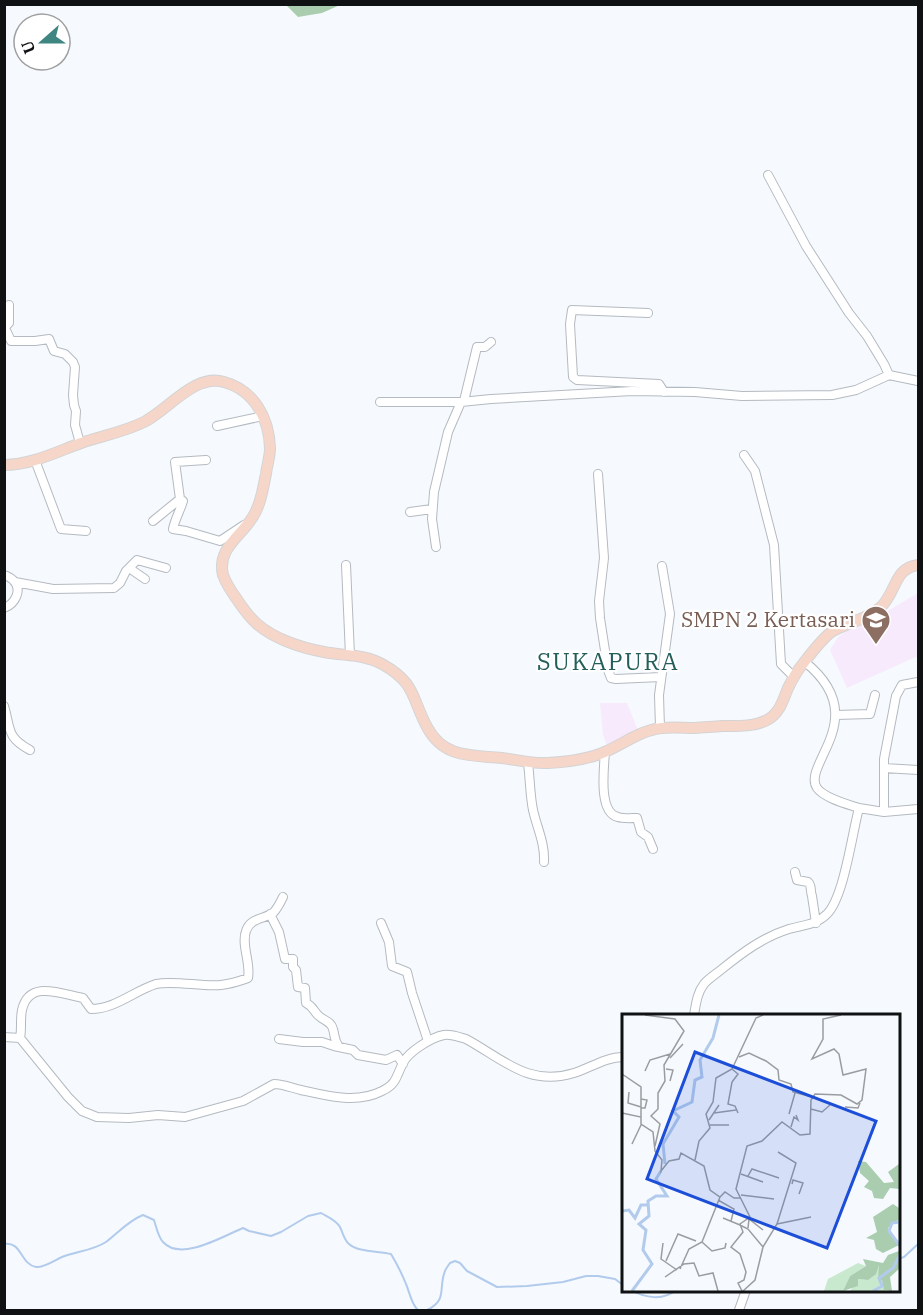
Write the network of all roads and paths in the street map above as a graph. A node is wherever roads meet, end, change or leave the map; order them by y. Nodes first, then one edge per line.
1 (768, 175) dead end
2 (9, 305) dead end
3 (648, 313) dead end
4 (5, 328) edge
5 (491, 342) dead end
6 (889, 375) junction
7 (918, 381) edge
8 (664, 392) junction
9 (380, 402) dead end
10 (462, 402) junction
11 (263, 416) junction
12 (217, 426) dead end
13 (80, 443) junction
14 (744, 455) dead end
15 (34, 460) junction
16 (206, 460) dead end
17 (4, 465) edge
18 (598, 474) dead end
19 (180, 499) junction
20 (432, 509) junction
21 (410, 512) dead end
22 (153, 521) dead end
23 (248, 524) junction
24 (86, 531) dead end
25 (436, 547) dead end
26 (346, 565) dead end
27 (918, 565) edge
28 (662, 567) dead end
29 (129, 568) junction
30 (166, 568) dead end
31 (4, 574) edge
32 (146, 579) dead end
33 (15, 582) junction
34 (4, 608) edge
35 (350, 655) junction
36 (805, 662) junction
37 (795, 676) junction
38 (661, 677) junction
39 (918, 682) edge
40 (875, 695) dead end
41 (4, 706) edge
42 (836, 715) junction
43 (660, 728) junction
44 (30, 750) dead end
45 (605, 752) junction
46 (528, 763) junction
47 (884, 768) junction
48 (918, 770) edge
49 (859, 808) junction
50 (918, 809) edge
51 (884, 812) junction
52 (653, 849) dead end
53 (543, 862) dead end
54 (795, 872) dead end
55 (284, 897) dead end
56 (270, 914) junction
57 (381, 923) dead end
58 (816, 923) junction
59 (694, 1014) edge
60 (4, 1037) edge
61 (20, 1038) junction
62 (279, 1039) dead end
63 (428, 1041) junction
64 (339, 1047) junction
65 (622, 1057) edge
66 (403, 1064) junction
67 (746, 1291) edge
68 (739, 1311) edge

1 - 6 street
2 - 4 street
3 - 8 street
4 - 13 street
5 - 10 street
6 - 7 street
6 - 8 street
8 - 10 street
9 - 10 street
10 - 20 street
11 - 12 street
11 - 13 main road
11 - 23 main road
13 - 15 main road
14 - 37 street
15 - 17 main road
15 - 24 street
16 - 19 street
18 - 38 street
19 - 22 street
19 - 23 street
20 - 21 street
20 - 25 street
23 - 35 main road
26 - 35 street
27 - 36 main road
28 - 38 street
29 - 30 street
29 - 32 street
29 - 33 street
31 - 33 street
33 - 34 street
35 - 46 main road
36 - 37 main road
36 - 42 street
37 - 43 main road
38 - 43 street
39 - 47 street
40 - 42 street
41 - 44 street
42 - 49 street
43 - 45 main road
45 - 46 main road
45 - 52 street
46 - 53 street
47 - 48 street
47 - 51 street
49 - 51 street
49 - 58 street
50 - 51 street
54 - 58 street
55 - 56 street
56 - 61 street
56 - 64 street
57 - 63 street
58 - 59 street
60 - 61 street
61 - 66 street
62 - 64 street
63 - 65 street
63 - 66 street
64 - 66 street
67 - 68 street

